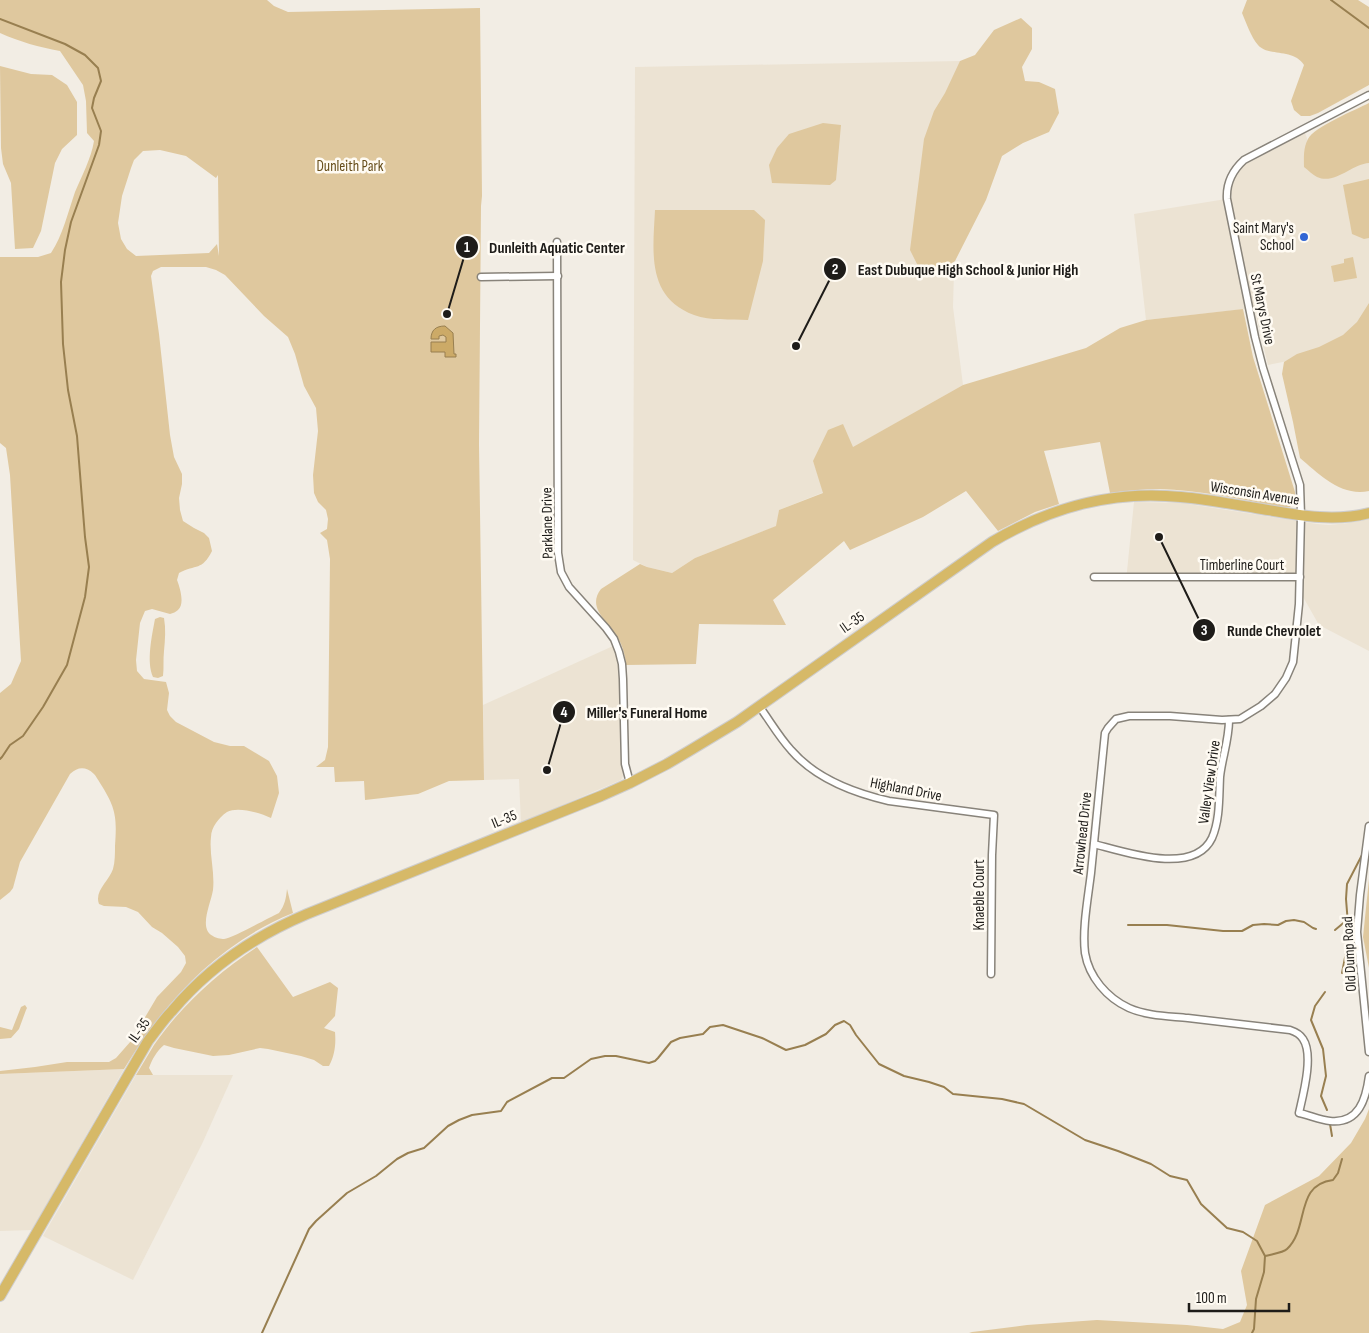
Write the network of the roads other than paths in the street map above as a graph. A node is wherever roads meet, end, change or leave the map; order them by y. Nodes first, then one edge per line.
1 (1369, 95) edge
2 (557, 242) dead end
3 (558, 276) junction
4 (481, 277) dead end
5 (1136, 496) joint
6 (1369, 513) edge
7 (1301, 516) junction
8 (1094, 577) dead end
9 (1300, 577) junction
10 (759, 706) junction
11 (1229, 720) junction
12 (630, 783) junction
13 (994, 815) joint
14 (1369, 826) edge
15 (1094, 844) junction
16 (991, 974) dead end
17 (1369, 1052) edge
18 (1369, 1076) edge
19 (0, 1296) edge

1 - 7 street, St Marys Drive
2 - 3 street, Parklane Drive
3 - 4 street
3 - 12 street, Parklane Drive
5 - 7 main road, Wisconsin Avenue
5 - 10 main road, IL-35
6 - 7 main road, Wisconsin Avenue
7 - 9 street, Arrowhead Drive
8 - 9 street, Timberline Court
9 - 11 street, Arrowhead Drive
10 - 12 main road, IL-35
10 - 13 street, Highland Drive
11 - 15 street, Arrowhead Drive
11 - 15 street, Valley View Drive
12 - 19 main road, IL-35
13 - 16 street, Knaeble Court
14 - 17 street, Old Dump Road
15 - 18 street, Arrowhead Drive

